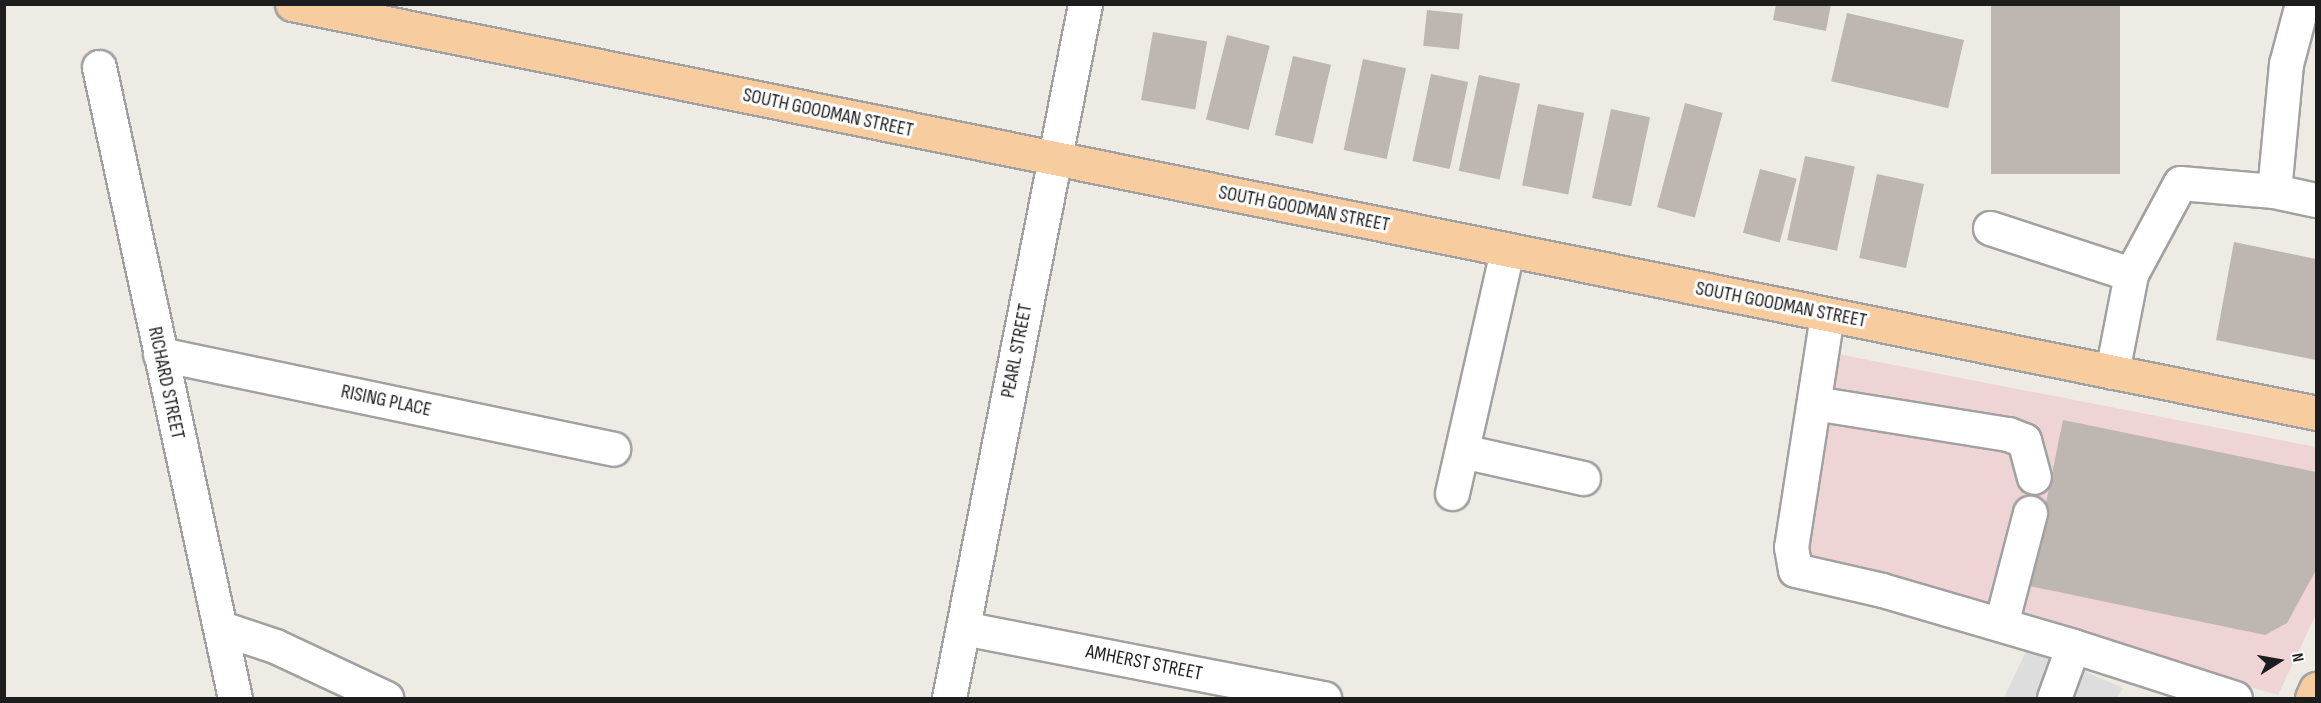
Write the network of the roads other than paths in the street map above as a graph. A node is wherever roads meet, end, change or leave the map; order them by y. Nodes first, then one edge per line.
1 (292, 4) edge
2 (1085, 4) edge
3 (2302, 4) edge
4 (99, 67) dead end
5 (1056, 158) junction
6 (2274, 191) junction
7 (2316, 200) edge
8 (1990, 228) dead end
9 (1507, 250) junction
10 (2131, 274) junction
11 (1827, 315) junction
12 (160, 354) junction
13 (2112, 372) junction
14 (1814, 402) junction
15 (2316, 412) edge
16 (613, 448) dead end
17 (1462, 452) junction
18 (2034, 477) dead end
19 (1583, 478) dead end
20 (1452, 493) dead end
21 (2030, 513) dead end
22 (2001, 624) junction
23 (221, 628) junction
24 (963, 628) junction
25 (2073, 646) junction
26 (2316, 689) edge
27 (235, 699) edge
28 (386, 699) edge
29 (949, 699) edge
30 (1324, 699) edge
31 (2054, 699) edge
32 (2235, 699) edge
33 (2312, 699) edge

1 - 5 main road, SOUTH GOODMAN STREET
2 - 5 street, PEARL STREET
3 - 6 street
4 - 12 street, RICHARD STREET
5 - 9 main road, SOUTH GOODMAN STREET
5 - 24 street, PEARL STREET
6 - 7 street
6 - 10 street
8 - 10 street
9 - 11 main road, SOUTH GOODMAN STREET
9 - 17 street
10 - 13 street
11 - 13 main road, SOUTH GOODMAN STREET
11 - 14 street
12 - 16 street, RISING PLACE
12 - 23 street, RICHARD STREET
13 - 15 main road, SOUTH GOODMAN STREET
14 - 18 street
14 - 22 street
17 - 19 street
17 - 20 street
21 - 22 street
22 - 25 street
23 - 27 street, RICHARD STREET
23 - 28 street
24 - 29 street, PEARL STREET
24 - 30 street, AMHERST STREET
25 - 31 street
25 - 32 street
26 - 33 main road

